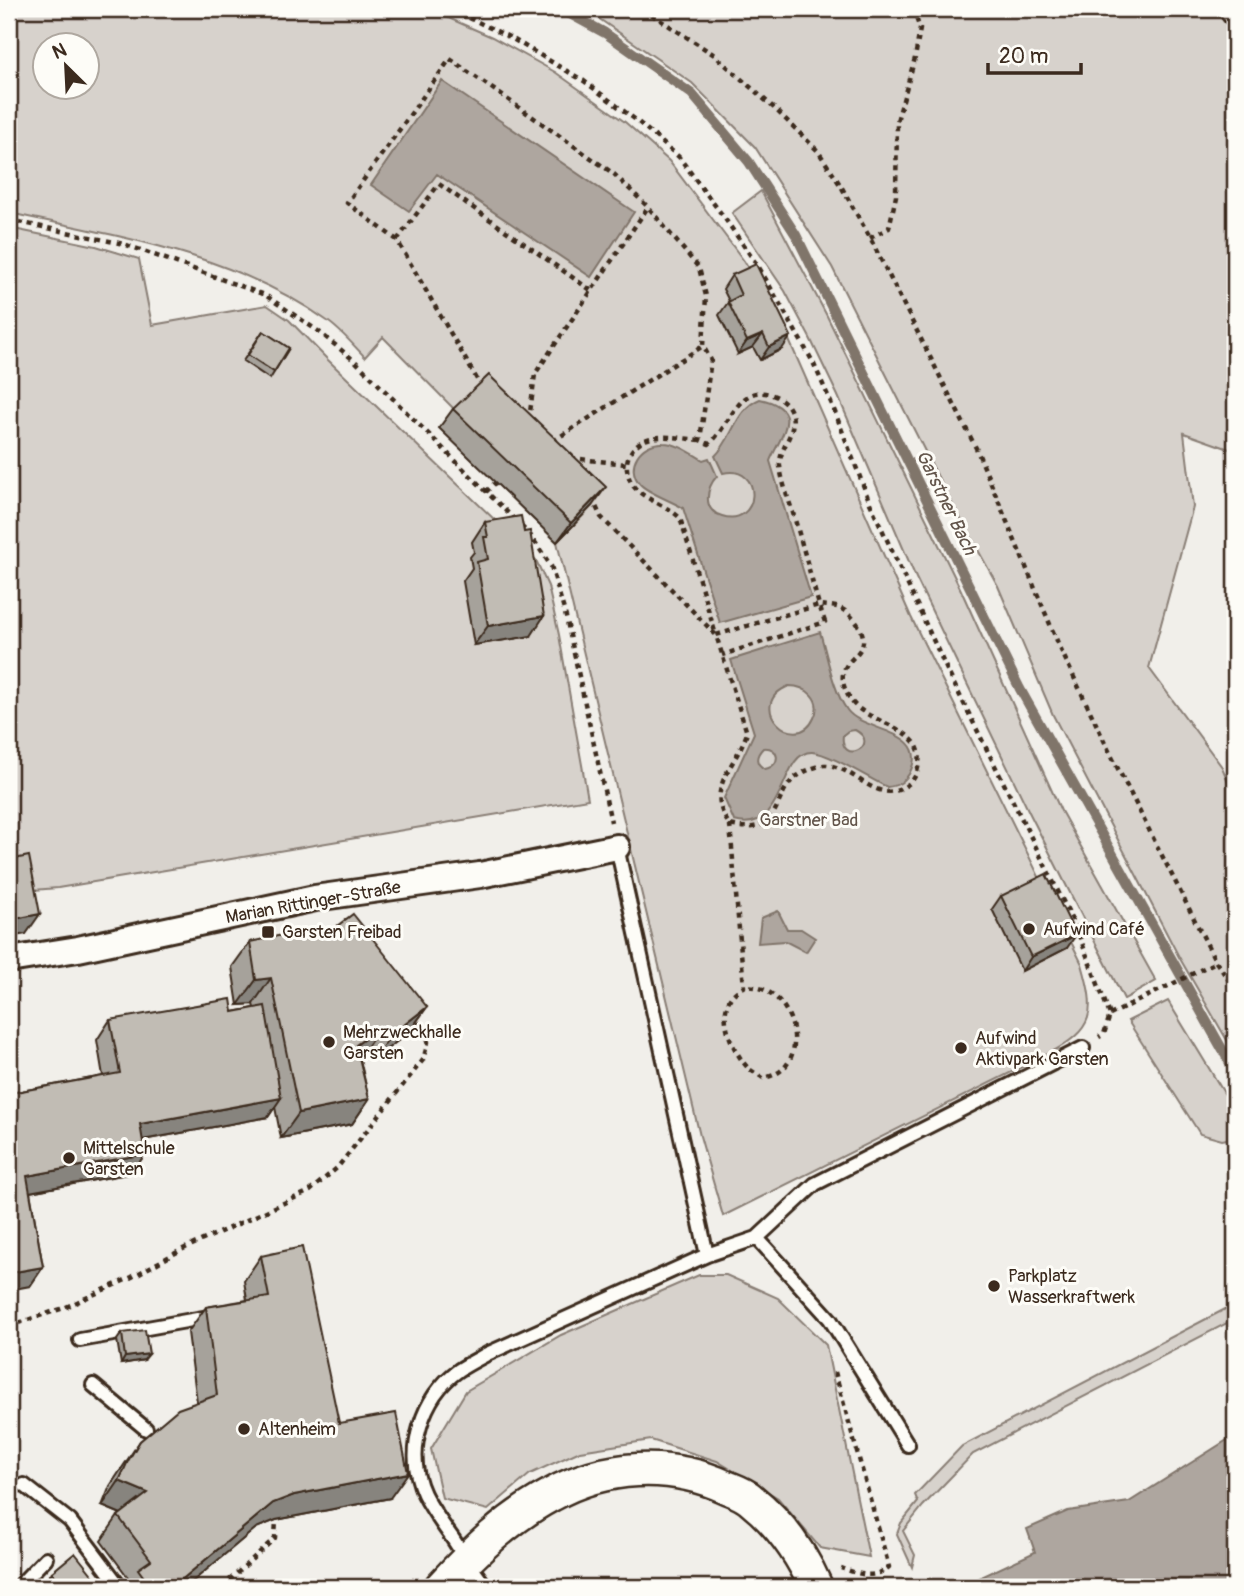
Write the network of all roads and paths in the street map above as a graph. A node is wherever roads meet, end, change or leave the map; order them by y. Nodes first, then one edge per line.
1 (451, 9) edge
2 (643, 9) edge
3 (914, 9) edge
4 (648, 207) junction
5 (9, 220) edge
6 (870, 238) junction
7 (397, 240) junction
8 (592, 290) junction
9 (703, 346) junction
10 (483, 389) edge
11 (527, 432) edge
12 (699, 440) junction
13 (543, 447) edge
14 (564, 458) edge
15 (626, 464) junction
16 (495, 483) dead end
17 (584, 491) edge
18 (486, 492) junction
19 (819, 605) junction
20 (716, 635) junction
21 (722, 655) junction
22 (730, 825) junction
23 (617, 847) junction
24 (9, 960) edge
25 (1216, 962) junction
26 (744, 987) junction
27 (1235, 989) edge
28 (410, 1009) edge
29 (1083, 1048) dead end
30 (757, 1238) junction
31 (708, 1255) junction
32 (232, 1313) edge
33 (9, 1325) edge
34 (80, 1340) dead end
35 (834, 1370) dead end
36 (93, 1385) dead end
37 (146, 1429) dead end
38 (908, 1444) dead end
39 (24, 1485) dead end
40 (276, 1520) edge
41 (46, 1558) dead end
42 (466, 1560) junction
43 (819, 1574) edge
44 (117, 1583) dead end
45 (18, 1587) edge
46 (222, 1587) edge
47 (441, 1587) edge
48 (486, 1587) edge

1 - 25 path
2 - 6 path
3 - 6 path
4 - 7 path
4 - 8 path
4 - 9 path
5 - 18 path
6 - 25 path
7 - 8 path
7 - 10 path
8 - 11 path
9 - 12 path
9 - 13 path
12 - 15 path
12 - 19 path
14 - 15 path
15 - 20 path
16 - 18 path
17 - 20 path
18 - 23 path
19 - 20 path
19 - 21 path
19 - 22 path
20 - 21 path
21 - 22 path
22 - 26 path
23 - 24 street, Marian Rittinger-Straße
23 - 31 lane
25 - 27 path
26 - 26 path
28 - 33 path
29 - 30 lane
30 - 31 lane
30 - 38 lane
31 - 42 lane
32 - 34 lane
35 - 43 path
36 - 37 lane
39 - 44 lane
40 - 46 path
41 - 45 lane
42 - 43 street
42 - 47 street
42 - 48 lane

